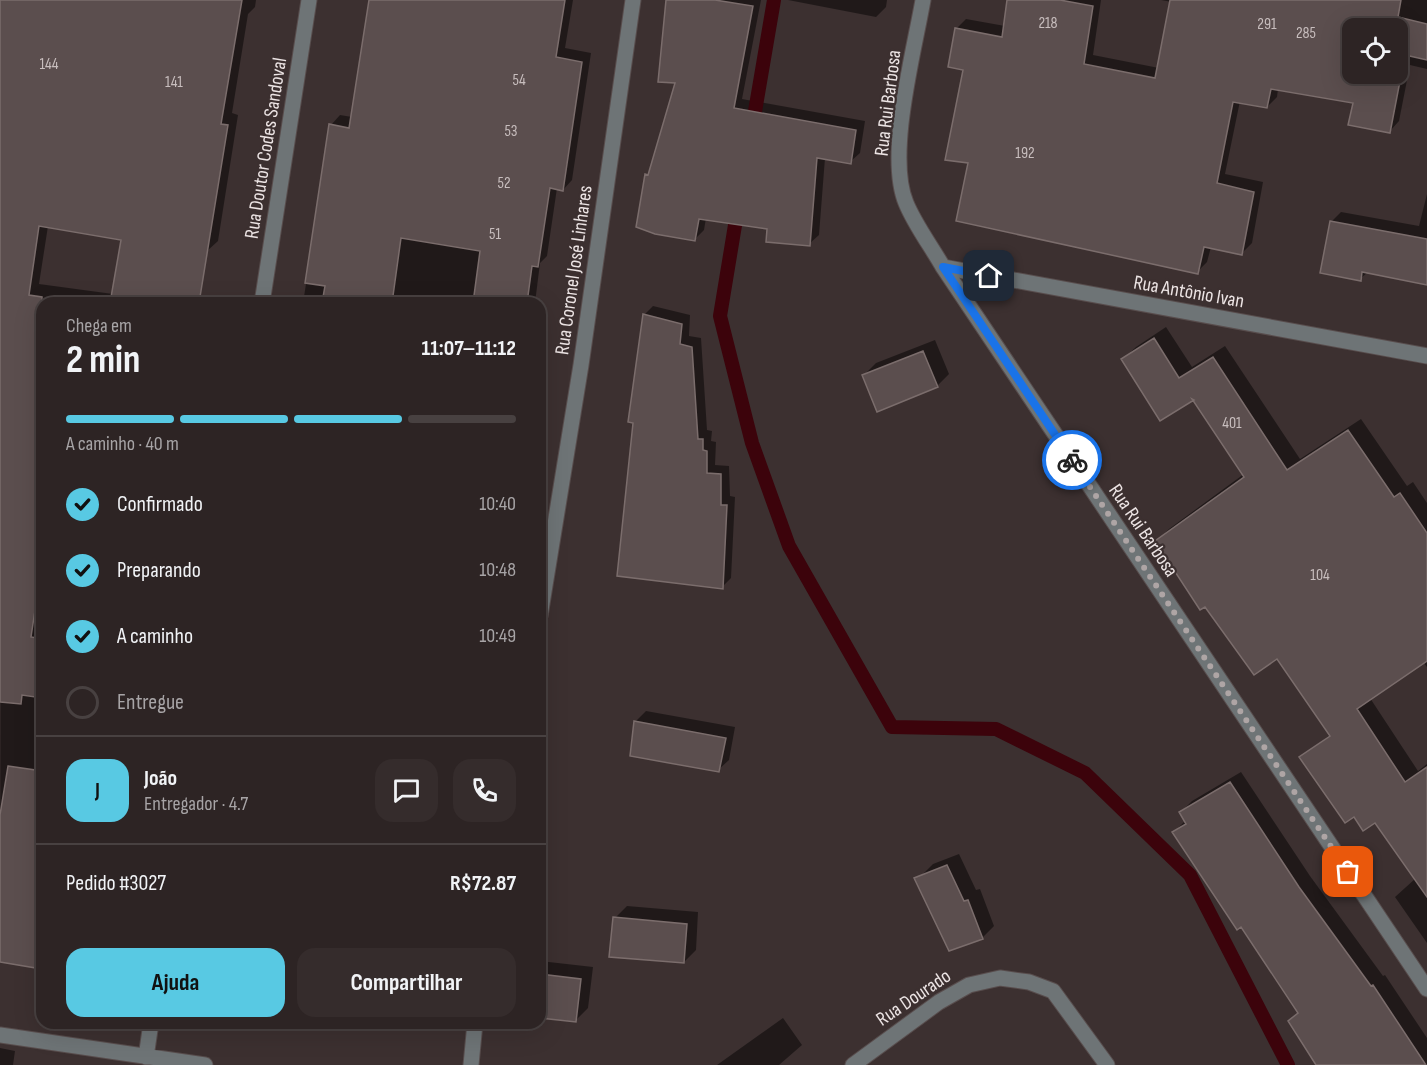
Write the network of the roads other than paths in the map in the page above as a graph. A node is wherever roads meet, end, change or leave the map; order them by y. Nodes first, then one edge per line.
1 (309, 0) edge
2 (633, 0) edge
3 (924, 0) edge
4 (943, 267) junction
5 (263, 297) edge
6 (1427, 356) edge
7 (546, 579) edge
8 (1427, 989) edge
9 (150, 1029) edge
10 (474, 1029) edge
11 (0, 1035) edge
12 (146, 1058) junction
13 (205, 1065) edge
14 (471, 1065) edge
15 (853, 1065) edge
16 (1107, 1065) edge

1 - 5 street, Rua Doutor Codes Sandoval
2 - 7 street, Rua Coronel José Linhares
3 - 4 street, Rua Rui Barbosa
4 - 6 street, Rua Antônio Ivan
4 - 8 street, Rua Rui Barbosa
9 - 12 street
10 - 14 street
11 - 12 street
12 - 13 street
15 - 16 street, Rua Dourado

